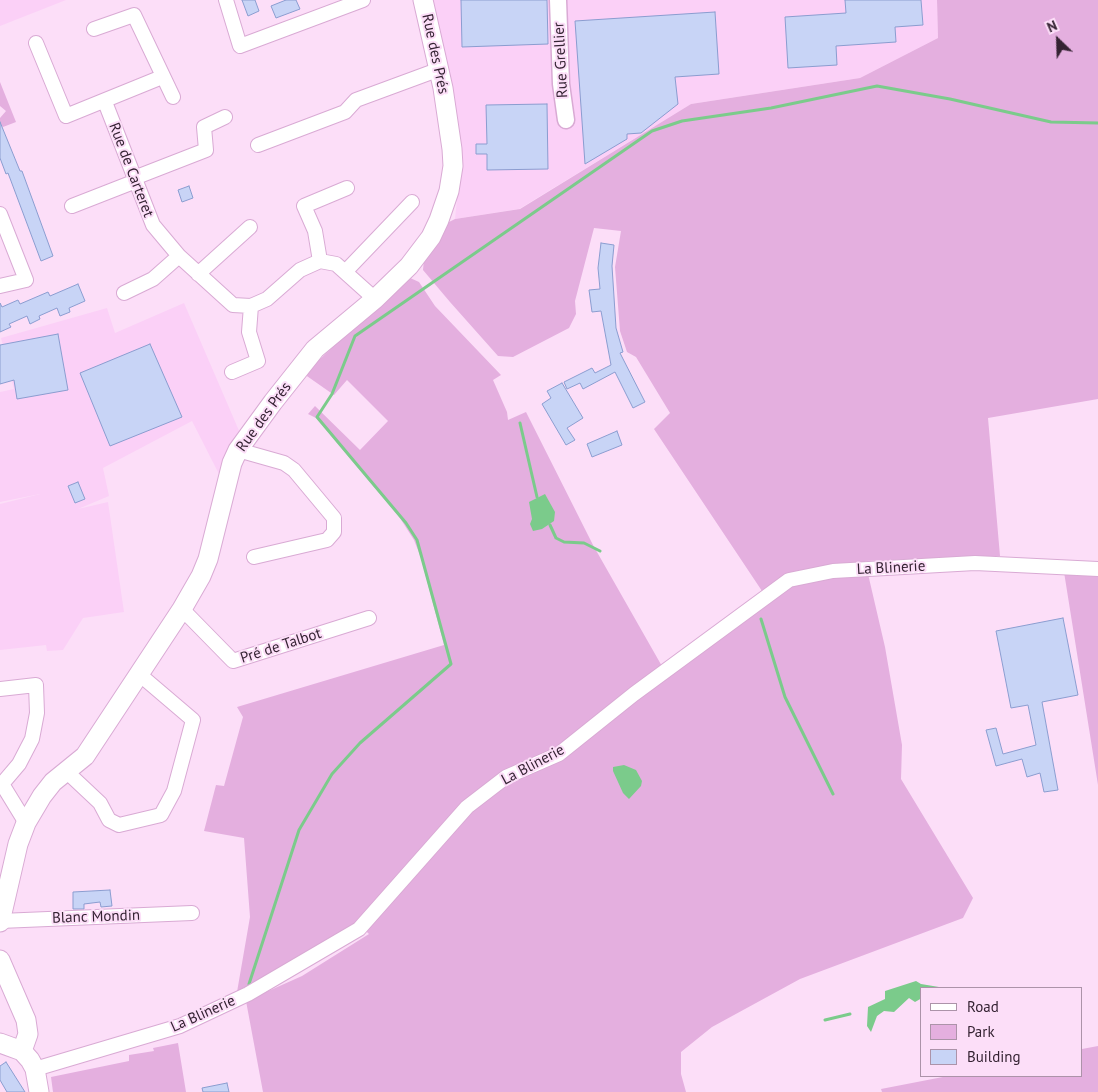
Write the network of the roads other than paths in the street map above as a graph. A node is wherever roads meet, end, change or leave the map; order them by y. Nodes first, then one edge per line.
1 (226, 0) edge
2 (363, 0) edge
3 (423, 0) edge
4 (558, 0) edge
5 (94, 29) dead end
6 (36, 43) dead end
7 (440, 69) junction
8 (162, 77) junction
9 (173, 98) dead end
10 (105, 102) junction
11 (225, 116) dead end
12 (566, 120) dead end
13 (258, 145) dead end
14 (135, 179) junction
15 (347, 188) dead end
16 (412, 202) dead end
17 (72, 206) dead end
18 (0, 214) edge
19 (250, 227) dead end
20 (179, 256) junction
21 (320, 261) junction
22 (346, 272) junction
23 (198, 274) junction
24 (0, 286) edge
25 (124, 293) dead end
26 (374, 299) junction
27 (251, 306) junction
28 (232, 372) dead end
29 (238, 450) junction
30 (254, 557) dead end
31 (1098, 569) edge
32 (182, 609) junction
33 (369, 618) dead end
34 (139, 674) junction
35 (0, 689) edge
36 (67, 772) junction
37 (1, 782) edge
38 (26, 823) junction
39 (192, 913) dead end
40 (0, 921) edge
41 (0, 960) edge
42 (0, 1043) edge
43 (22, 1050) junction
44 (35, 1070) junction
45 (39, 1092) edge

1 - 2 street
3 - 7 main road, Rue des Prés
4 - 12 street, Rue Grellier
5 - 8 street
6 - 10 street
7 - 13 street
7 - 26 main road, Rue des Prés
8 - 9 street
8 - 10 street
10 - 14 street, Rue de Carteret
11 - 14 street
14 - 17 street
14 - 20 street, Rue de Carteret
15 - 21 street
16 - 22 street
18 - 24 street
19 - 23 street
20 - 23 street, Rue de Carteret
20 - 25 street
21 - 22 street
21 - 27 street
22 - 26 street
23 - 27 street, Rue de Carteret
26 - 29 main road, Rue des Prés
27 - 28 street
29 - 30 street
29 - 32 main road, Rue des Prés
31 - 44 street, La Blinerie
32 - 33 street, Pré de Talbot
32 - 34 main road, Rue des Prés
34 - 36 main road, Rue des Prés
34 - 36 street
35 - 37 street
36 - 38 main road, Rue des Prés
37 - 38 street
38 - 40 main road, Rue des Prés
39 - 40 street, Blanc Mondin
41 - 43 main road
42 - 43 main road
43 - 44 main road
44 - 45 main road

